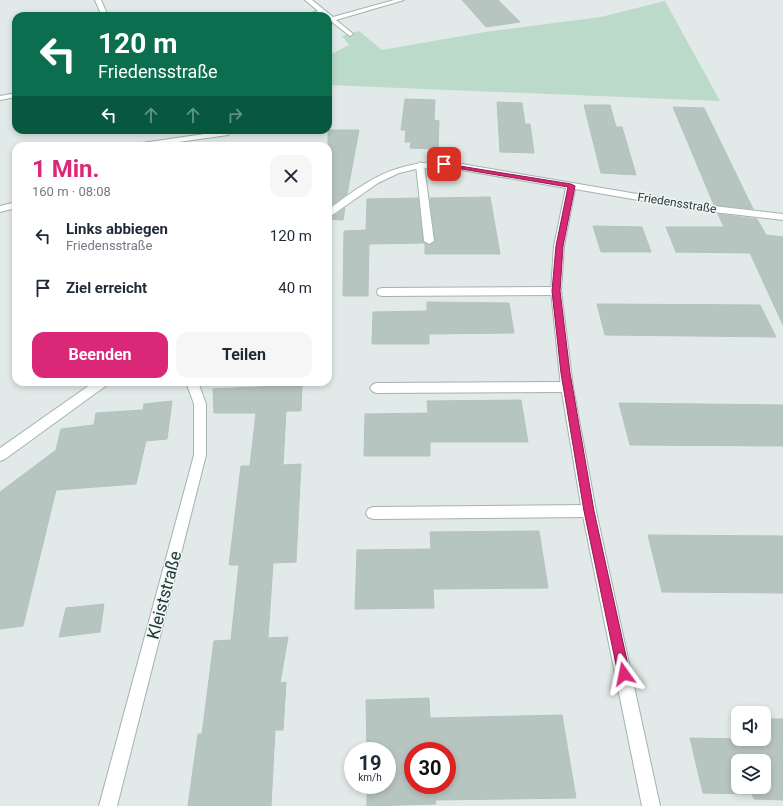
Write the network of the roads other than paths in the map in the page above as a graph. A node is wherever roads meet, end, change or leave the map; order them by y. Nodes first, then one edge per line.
1 (98, 0) edge
2 (308, 0) edge
3 (401, 0) edge
4 (103, 12) edge
5 (323, 12) edge
6 (332, 19) joint
7 (350, 34) dead end
8 (12, 96) edge
9 (0, 98) edge
10 (217, 134) edge
11 (159, 142) edge
12 (420, 166) junction
13 (571, 186) junction
14 (12, 206) edge
15 (0, 209) edge
16 (332, 212) edge
17 (783, 217) edge
18 (429, 241) dead end
19 (556, 291) junction
20 (382, 292) dead end
21 (97, 386) edge
22 (193, 386) edge
23 (567, 387) junction
24 (376, 388) dead end
25 (0, 455) edge
26 (589, 511) junction
27 (373, 513) dead end
28 (108, 806) edge
29 (651, 806) edge

1 - 4 street
2 - 5 street
3 - 6 street
6 - 7 street
8 - 9 street
10 - 11 street
12 - 13 street, Friedensstraße
12 - 16 street, Friedensstraße
12 - 18 street
13 - 17 street, Friedensstraße
13 - 19 street
14 - 15 street
19 - 20 street
19 - 23 street
21 - 25 street
22 - 28 street, Kleiststraße
23 - 24 street
23 - 26 street
26 - 27 street
26 - 29 street

